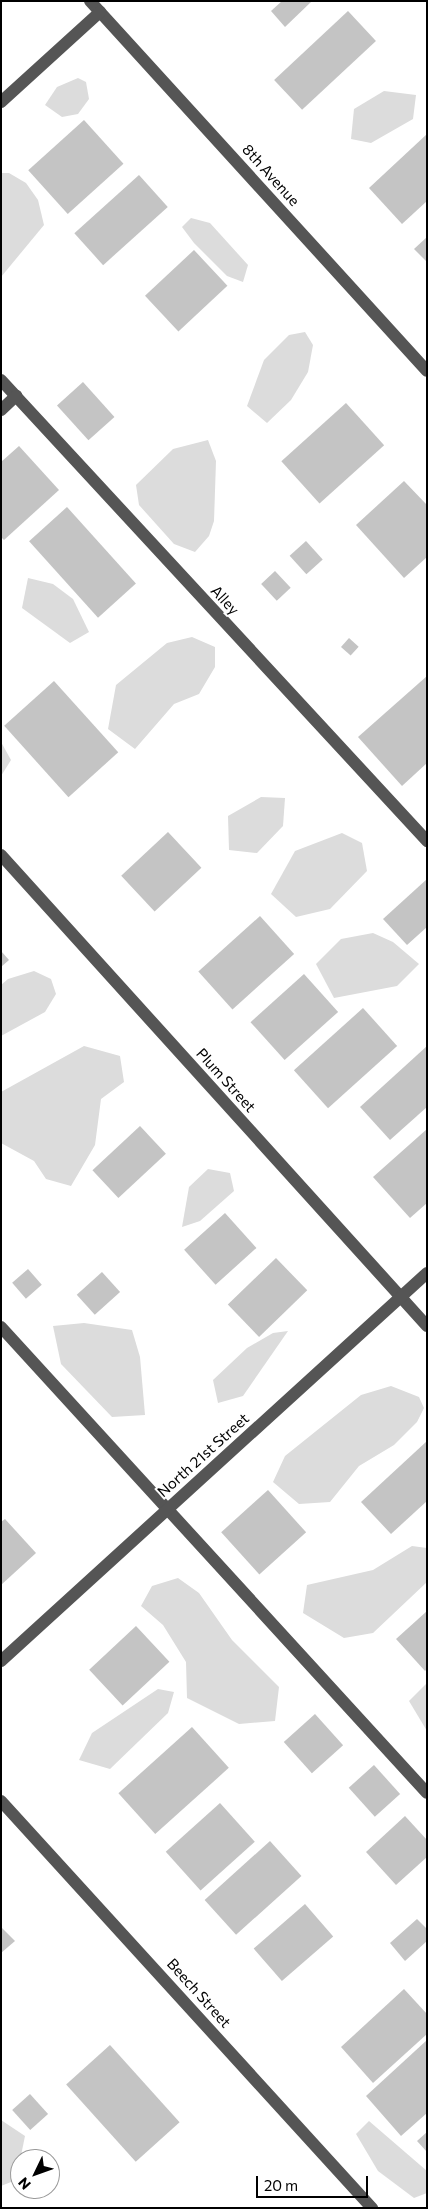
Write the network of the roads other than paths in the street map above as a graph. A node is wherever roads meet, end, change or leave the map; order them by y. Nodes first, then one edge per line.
1 (90, 1) edge
2 (100, 12) junction
3 (1, 102) edge
4 (427, 371) edge
5 (1, 380) edge
6 (16, 396) junction
7 (1, 410) edge
8 (427, 841) edge
9 (1, 855) edge
10 (427, 1273) edge
11 (400, 1297) junction
12 (1, 1326) edge
13 (427, 1326) edge
14 (169, 1508) junction
15 (1, 1661) edge
16 (427, 1793) edge
17 (1, 1801) edge
18 (372, 2208) edge

1 - 2 street, 8th Avenue
2 - 3 street
2 - 4 street, 8th Avenue
5 - 6 street, Alley
6 - 7 street
6 - 8 street, Alley
9 - 11 street, Plum Street
10 - 11 street, North 21st Street
11 - 13 street, Plum Street
11 - 14 street, North 21st Street
12 - 14 street
14 - 15 street, North 21st Street
14 - 16 street
17 - 18 street, Beech Street

